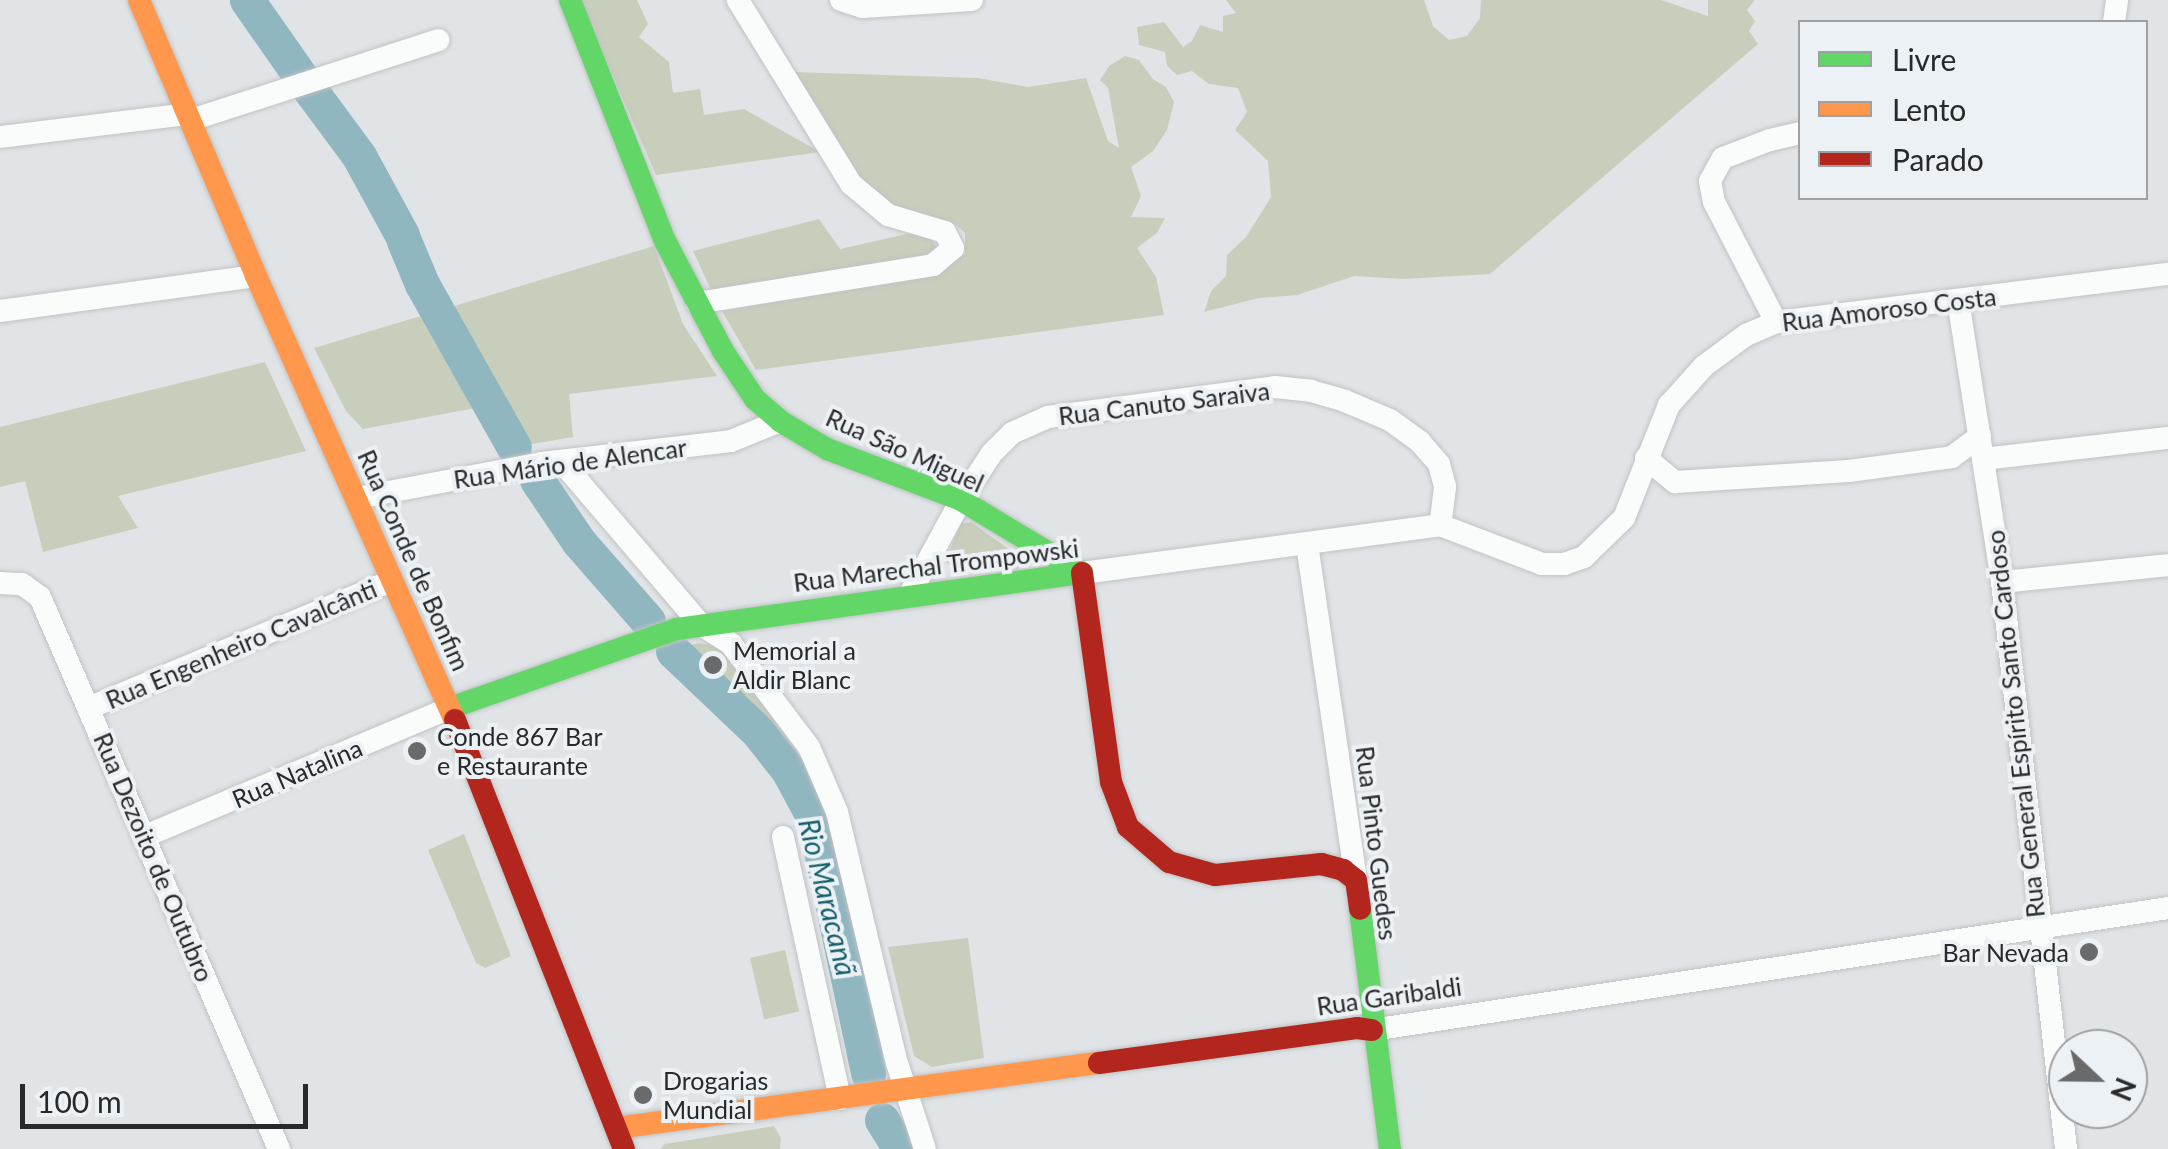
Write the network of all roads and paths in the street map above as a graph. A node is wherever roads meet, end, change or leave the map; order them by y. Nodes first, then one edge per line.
1 (139, 0) edge
2 (570, 0) edge
3 (738, 0) edge
4 (842, 0) edge
5 (972, 0) edge
6 (438, 40) dead end
7 (189, 117) junction
8 (1798, 134) edge
9 (0, 137) edge
10 (2168, 274) edge
11 (256, 276) junction
12 (1958, 300) junction
13 (697, 303) junction
14 (0, 311) edge
15 (1776, 322) junction
16 (780, 421) junction
17 (2168, 438) edge
18 (1981, 448) junction
19 (1646, 458) junction
20 (552, 462) junction
21 (357, 498) junction
22 (961, 500) junction
23 (1440, 525) junction
24 (1307, 544) junction
25 (2168, 565) edge
26 (1082, 574) junction
27 (392, 581) junction
28 (2002, 582) junction
29 (5, 583) edge
30 (910, 594) junction
31 (701, 625) junction
32 (91, 707) junction
33 (450, 708) junction
34 (143, 836) junction
35 (783, 836) dead end
36 (1356, 880) junction
37 (2168, 908) edge
38 (2038, 926) junction
39 (1372, 1030) junction
40 (896, 1091) junction
41 (850, 1098) junction
42 (620, 1138) edge
43 (279, 1149) edge
44 (925, 1149) edge
45 (1390, 1149) edge
46 (2066, 1149) edge

1 - 7 street, Rua Conde de Bonfim
2 - 13 street, Rua São Miguel
3 - 13 street
4 - 5 street
6 - 7 street
7 - 9 street
7 - 11 street, Rua Conde de Bonfim
8 - 15 street
10 - 12 street, Rua Amoroso Costa
11 - 14 street
11 - 21 street, Rua Conde de Bonfim
12 - 15 street, Rua Amoroso Costa
12 - 18 street, Rua General Espírito Santo Cardoso
13 - 16 street, Rua São Miguel
15 - 19 street, Rua Amoroso Costa
16 - 20 street, Rua Mário de Alencar
16 - 22 street, Rua São Miguel
17 - 18 street
18 - 19 street
18 - 28 street, Rua General Espírito Santo Cardoso
19 - 23 street, Rua Amoroso Costa
20 - 21 street, Rua Mário de Alencar
20 - 31 street
21 - 27 street, Rua Conde de Bonfim
22 - 23 street, Rua Canuto Saraiva
22 - 26 street, Rua São Miguel
22 - 30 street, Rua Canuto Saraiva
23 - 24 street, Rua Marechal Trompowski
24 - 26 street, Rua Marechal Trompowski
24 - 36 street, Rua Pinto Guedes
25 - 28 street
26 - 30 street, Rua Marechal Trompowski
26 - 36 street
27 - 32 street, Rua Engenheiro Cavalcânti
27 - 33 street, Rua Conde de Bonfim
28 - 38 street, Rua General Espírito Santo Cardoso
29 - 32 street, Rua Dezoito de Outubro
30 - 31 street, Rua Marechal Trompowski
31 - 33 street, Rua Marechal Trompowski
31 - 40 street
32 - 34 street, Rua Dezoito de Outubro
33 - 34 street, Rua Natalina
33 - 42 street, Rua Conde de Bonfim
34 - 43 street, Rua Dezoito de Outubro
35 - 41 street
36 - 39 street, Rua Pinto Guedes
37 - 38 street, Rua Garibaldi
38 - 39 street, Rua Garibaldi
38 - 46 street, Rua General Espírito Santo Cardoso
39 - 40 street, Rua Garibaldi
39 - 45 street, Rua Pinto Guedes
40 - 41 street, Rua Garibaldi
40 - 44 street
41 - 42 street, Rua Garibaldi

